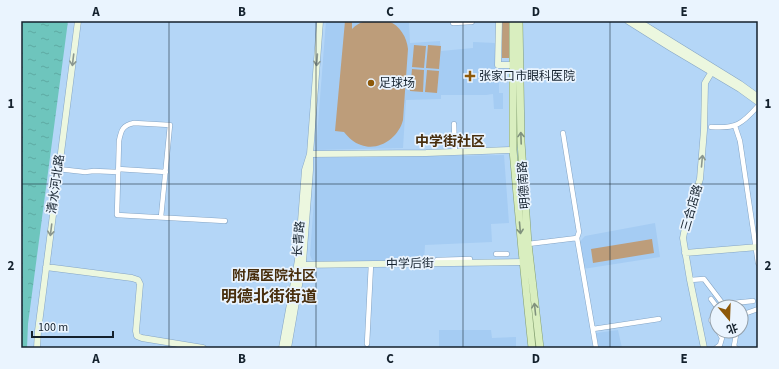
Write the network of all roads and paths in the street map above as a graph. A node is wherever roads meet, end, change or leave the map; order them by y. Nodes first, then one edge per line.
1 (78, 21) edge
2 (320, 21) edge
3 (453, 21) edge
4 (499, 21) edge
5 (513, 21) edge
6 (519, 21) edge
7 (628, 21) edge
8 (638, 21) edge
9 (472, 22) dead end
10 (513, 65) junction
11 (713, 70) junction
12 (758, 97) edge
13 (758, 102) edge
14 (758, 106) edge
15 (517, 116) junction
16 (454, 124) dead end
17 (735, 126) junction
18 (711, 127) dead end
19 (563, 133) dead end
20 (513, 150) junction
21 (455, 152) junction
22 (310, 154) junction
23 (58, 169) junction
24 (118, 170) junction
25 (166, 172) junction
26 (161, 217) junction
27 (226, 221) dead end
28 (577, 238) junction
29 (526, 247) junction
30 (757, 247) edge
31 (685, 253) junction
32 (507, 254) dead end
33 (470, 259) dead end
34 (437, 260) dead end
35 (453, 262) junction
36 (523, 262) junction
37 (501, 263) junction
38 (758, 263) edge
39 (371, 264) junction
40 (299, 265) junction
41 (46, 267) junction
42 (690, 280) junction
43 (753, 301) dead end
44 (659, 319) dead end
45 (593, 329) junction
46 (722, 339) edge
47 (367, 344) dead end
48 (37, 348) edge
49 (203, 348) edge
50 (282, 348) edge
51 (288, 348) edge
52 (532, 348) edge
53 (540, 348) edge
54 (596, 348) edge
55 (704, 348) edge
56 (716, 348) edge

1 -> 23 street, 清水河北路
2 -> 22 street, 长青路
3 - 9 street
4 - 10 street
5 - 10 main road, 明德南路
6 - 15 main road, 明德南路
7 - 11 street
8 - 11 street
10 - 15 main road, 明德南路
11 - 12 street
11 - 13 street
31 -> 11 street, 三合店路
14 - 17 street
15 - 20 main road, 明德南路
29 -> 15 main road, 明德南路
16 - 21 street
17 - 18 street
17 - 30 street
19 - 28 street
20 - 21 street
20 -> 29 main road, 明德南路
21 - 22 street
22 - 40 street, 长青路
23 - 24 street
23 -> 41 street, 清水河北路
24 - 25 street
24 - 25 street
24 - 26 street
25 - 26 street
26 - 27 street
28 - 29 street
28 - 45 street
29 - 36 main road, 明德南路
53 -> 29 main road, 明德南路
30 - 31 street
30 - 38 street
31 - 42 street, 三合店路
32 - 37 street
33 - 35 street
34 - 35 street
35 - 37 street, 中学后街
35 - 39 street, 中学后街
36 - 37 street, 中学后街
36 - 52 main road, 明德南路
39 - 40 street, 中学后街
39 - 47 street
40 - 50 street, 长青路
40 - 51 street, 长青路
41 - 48 street, 清水河北路
41 - 49 street
42 - 43 street
42 - 55 street, 三合店路
44 - 45 street
45 - 54 street
46 - 56 street

